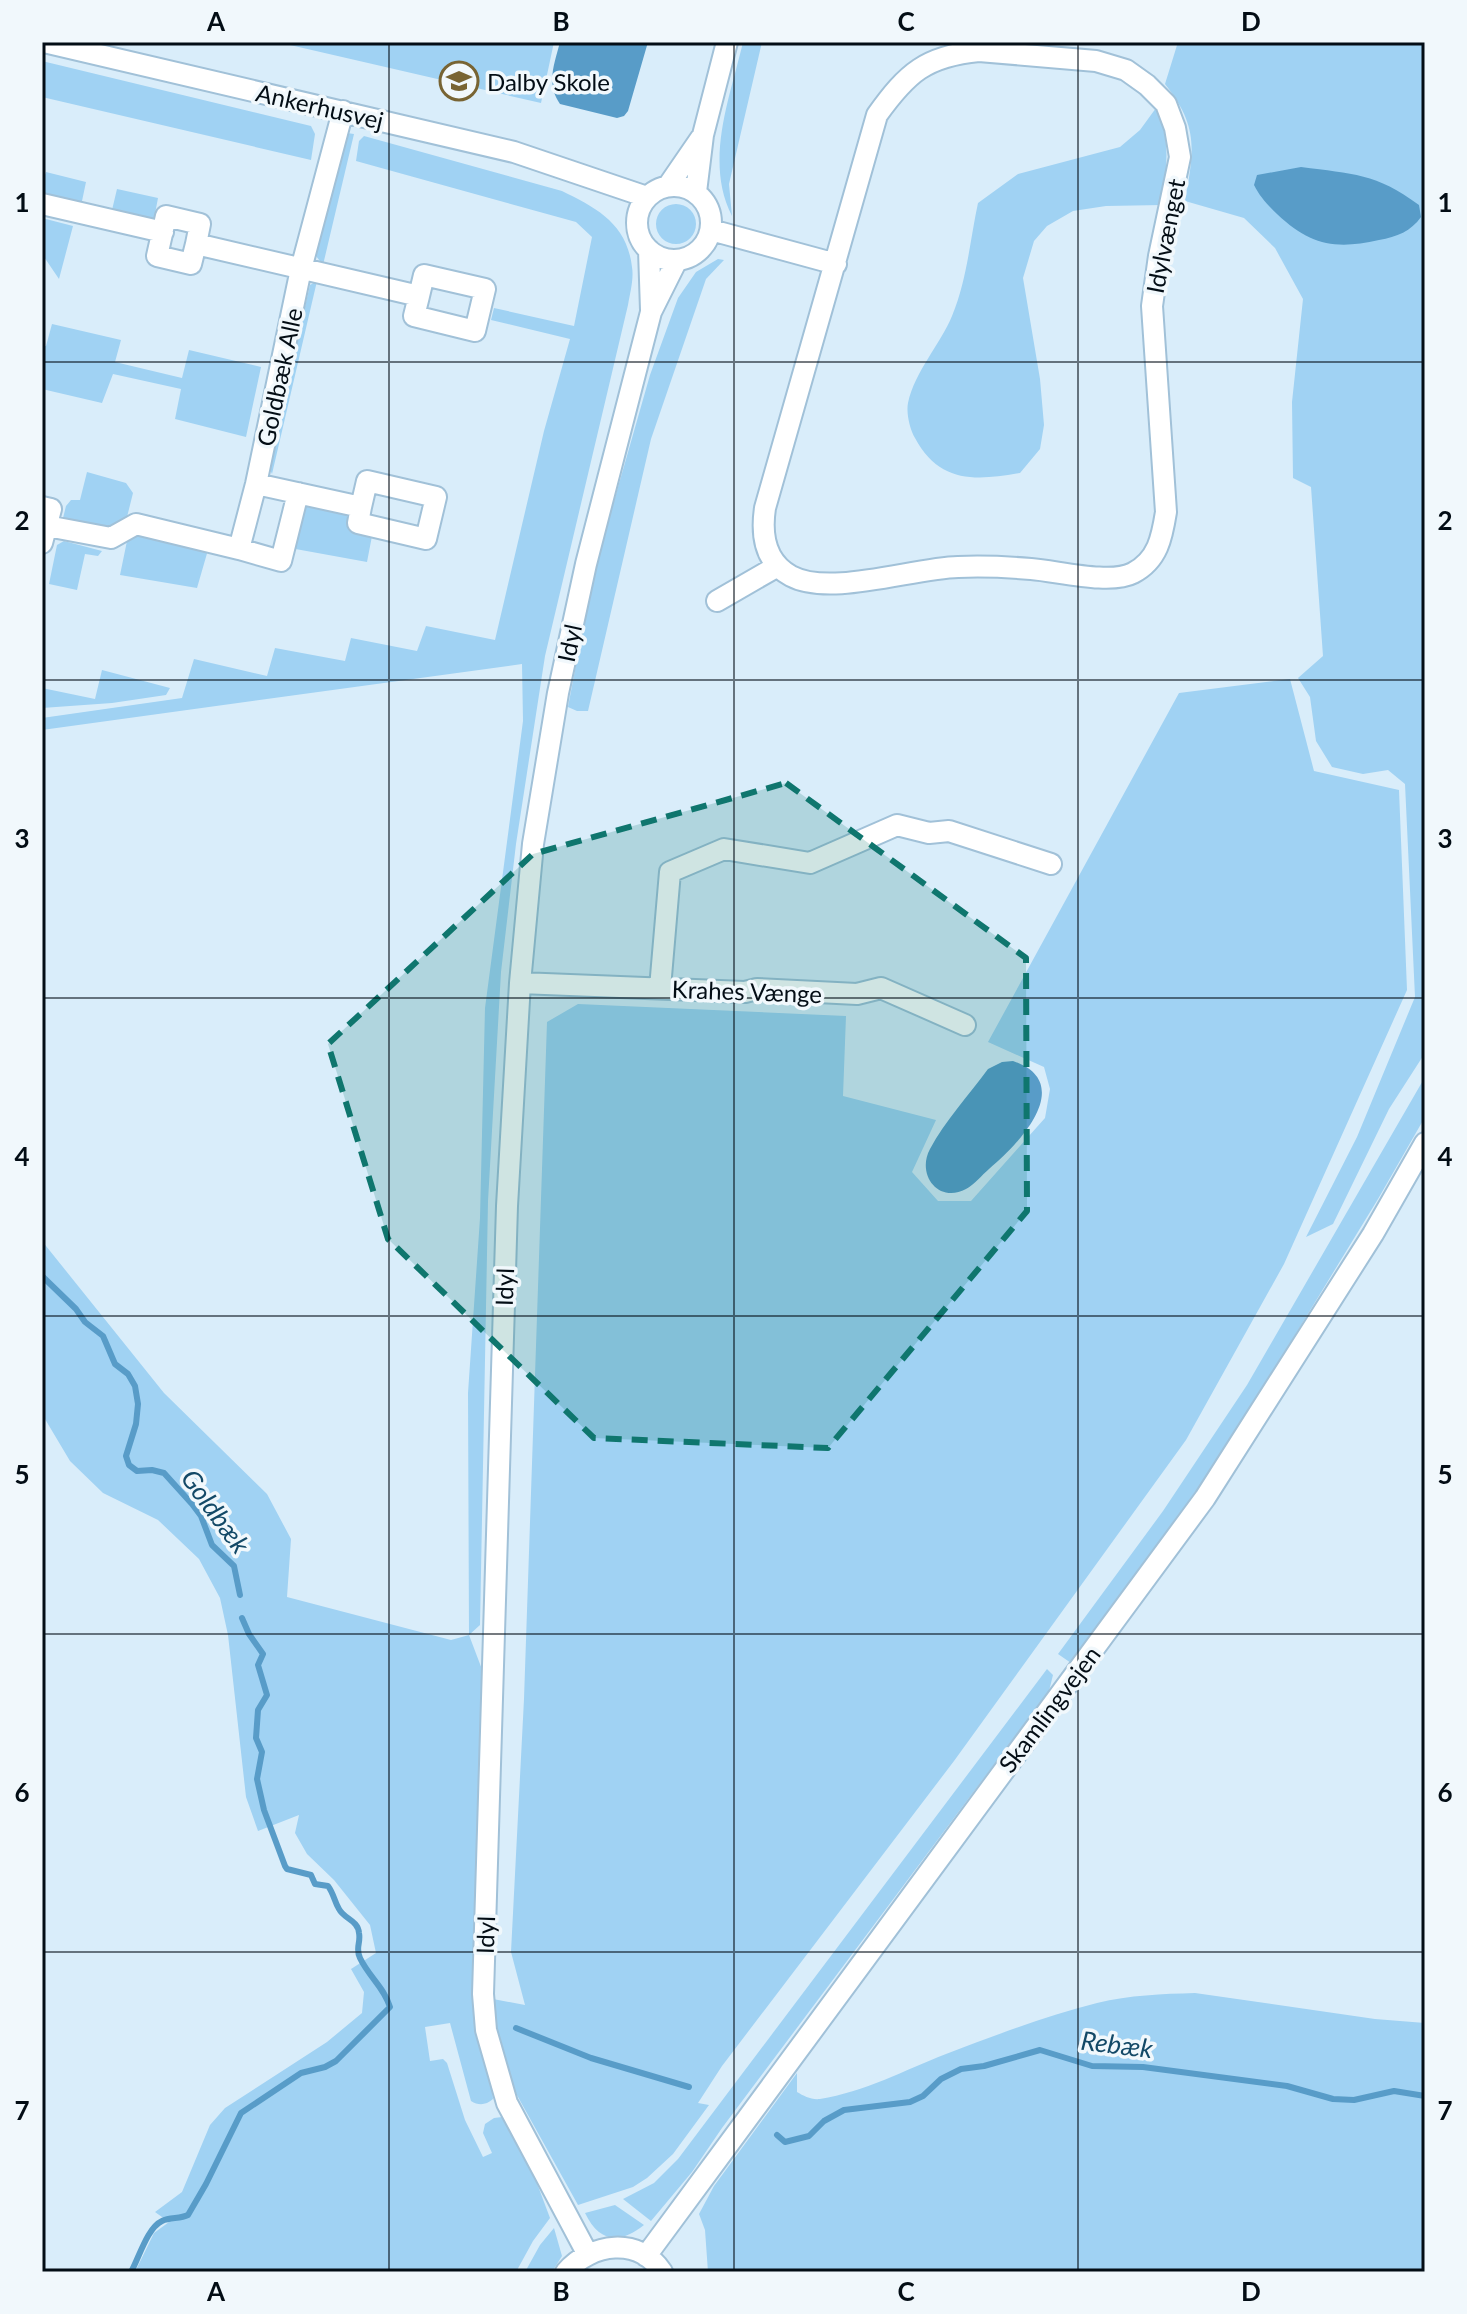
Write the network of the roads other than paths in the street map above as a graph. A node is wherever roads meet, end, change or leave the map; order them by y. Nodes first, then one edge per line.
1 (44, 42) edge
2 (727, 42) edge
3 (343, 111) junction
4 (703, 135) junction
5 (593, 179) junction
6 (668, 186) junction
7 (696, 192) junction
8 (647, 197) junction
9 (42, 204) edge
10 (637, 216) junction
11 (711, 230) junction
12 (649, 250) junction
13 (677, 260) junction
14 (836, 264) junction
15 (301, 269) junction
16 (419, 296) dead end
17 (651, 312) junction
18 (256, 484) junction
19 (298, 493) junction
20 (361, 507) dead end
21 (44, 526) edge
22 (239, 549) junction
23 (776, 567) junction
24 (717, 601) dead end
25 (1051, 864) dead end
26 (520, 983) junction
27 (660, 988) junction
28 (965, 1025) dead end
29 (1425, 1143) edge
30 (587, 2253) junction
31 (646, 2256) junction
32 (566, 2272) edge
33 (662, 2272) edge

1 - 3 street, Ankerhusvej
2 - 4 street
3 - 5 street, Ankerhusvej
3 - 15 street, Goldbæk Alle
4 - 6 street
4 - 7 street
5 - 8 street, Ankerhusvej
5 - 10 street, Ankerhusvej
6 - 7 street
6 - 8 street
7 - 11 street
8 - 10 street
9 - 15 street
10 - 12 street
11 - 13 street
11 - 14 street
12 - 13 street
12 - 17 street, Idyl
13 - 17 street, Idyl
14 - 23 street, Idylvænget
14 - 23 street, Idylvænget
15 - 16 street
15 - 18 street, Goldbæk Alle
17 - 26 street, Idyl
18 - 19 street
18 - 22 street, Goldbæk Alle
19 - 20 street
19 - 22 street
21 - 22 street
23 - 24 street
25 - 27 street
26 - 27 street, Krahes Vænge
26 - 30 street, Idyl
27 - 28 street, Krahes Vænge
29 - 31 street, Skamlingvejen
30 - 31 street
30 - 32 street
31 - 33 street

